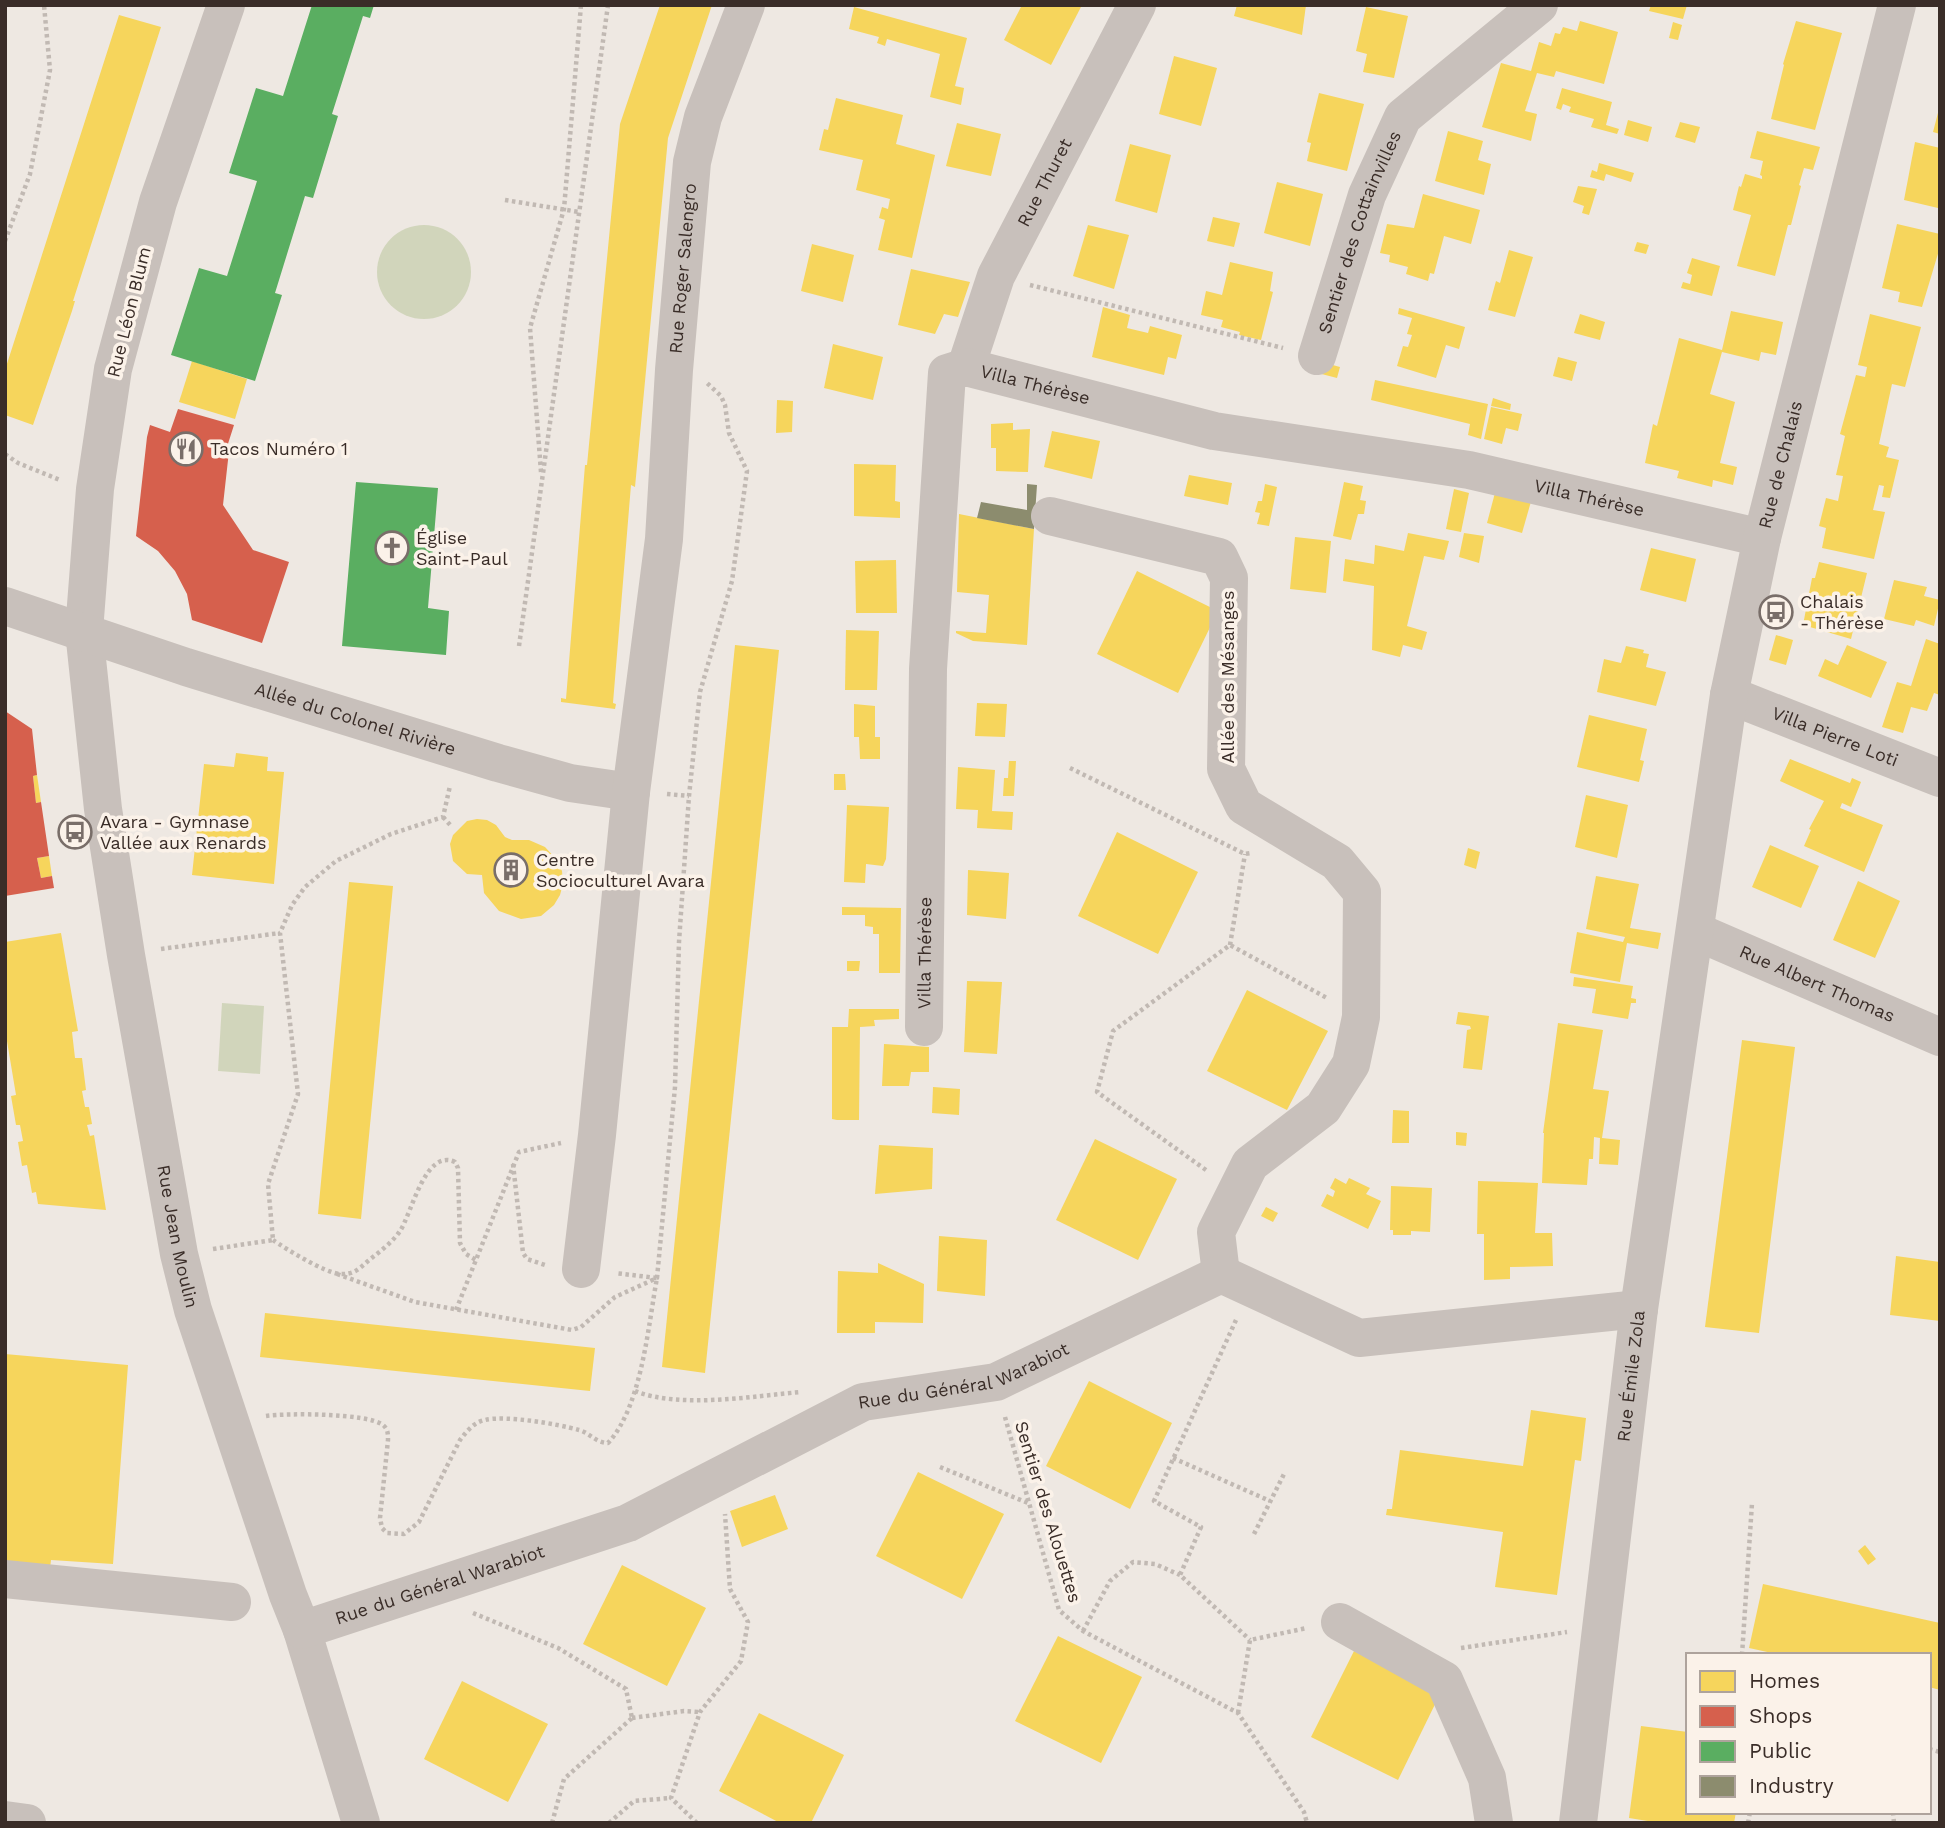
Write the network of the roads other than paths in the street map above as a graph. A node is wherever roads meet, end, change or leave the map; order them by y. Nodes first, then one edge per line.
1 (226, 5) edge
2 (746, 5) edge
3 (1138, 5) edge
4 (1539, 5) edge
5 (1898, 5) edge
6 (1317, 356) road end
7 (966, 367) junction
8 (1050, 516) dead end
9 (1762, 538) junction
10 (5, 606) edge
11 (84, 631) junction
12 (1729, 695) junction
13 (1940, 778) edge
14 (631, 792) junction
15 (1695, 931) junction
16 (924, 1027) dead end
17 (1940, 1037) edge
18 (580, 1269) dead end
19 (1236, 1280) junction
20 (1640, 1309) junction
21 (5, 1579) edge
22 (232, 1602) dead end
23 (1340, 1622) road end
24 (302, 1630) junction
25 (5, 1820) edge
26 (27, 1823) edge
27 (361, 1823) edge
28 (1494, 1823) edge
29 (1578, 1823) edge

1 - 11 street, Rue Léon Blum
2 - 14 street, Rue Roger Salengro
3 - 7 street, Rue Thuret
4 - 6 street, Sentier des Cottainvilles
5 - 9 street, Rue de Chalais
7 - 9 street, Villa Thérèse
7 - 16 street, Villa Thérèse
8 - 19 street, Allée des Mésanges
9 - 12 street, Rue de Chalais
10 - 11 street, Allée du Colonel Rivière
11 - 14 street, Allée du Colonel Rivière
11 - 24 street, Rue Jean Moulin
12 - 13 street, Villa Pierre Loti
12 - 15 street, Rue de Chalais
14 - 18 street
15 - 17 street, Rue Albert Thomas
15 - 20 street, Rue Émile Zola
19 - 20 street
19 - 24 street, Rue du Général Warabiot
20 - 29 street, Rue Émile Zola
21 - 22 street
23 - 28 street
24 - 27 street, Rue Jean Moulin
25 - 26 street

